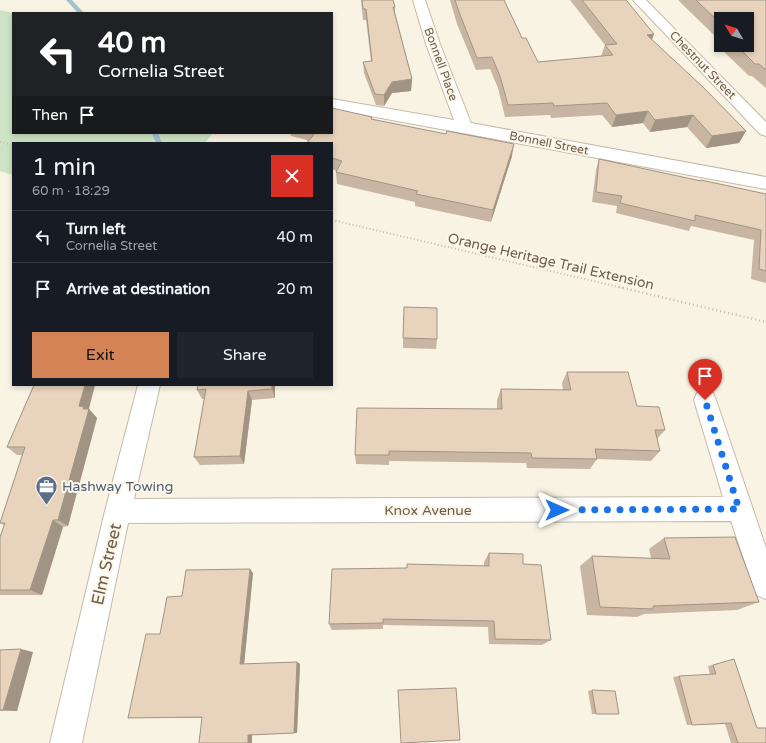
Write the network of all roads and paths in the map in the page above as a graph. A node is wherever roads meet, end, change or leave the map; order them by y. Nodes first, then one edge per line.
1 (419, 0) edge
2 (640, 0) edge
3 (333, 104) edge
4 (464, 127) junction
5 (766, 131) edge
6 (0, 142) edge
7 (12, 145) edge
8 (766, 183) edge
9 (333, 220) edge
10 (766, 322) edge
11 (149, 386) edge
12 (705, 400) dead end
13 (739, 509) junction
14 (118, 511) junction
15 (766, 584) edge
16 (66, 743) edge

1 - 4 street, Bonnell Place
2 - 5 street, Chestnut Street
3 - 4 street, Bonnell Street
4 - 8 street, Bonnell Street
6 - 7 path
9 - 10 path, Orange Heritage Trail Extension
11 - 14 street, Elm Street
12 - 13 street
13 - 14 street, Knox Avenue
13 - 15 street
14 - 16 street, Elm Street

